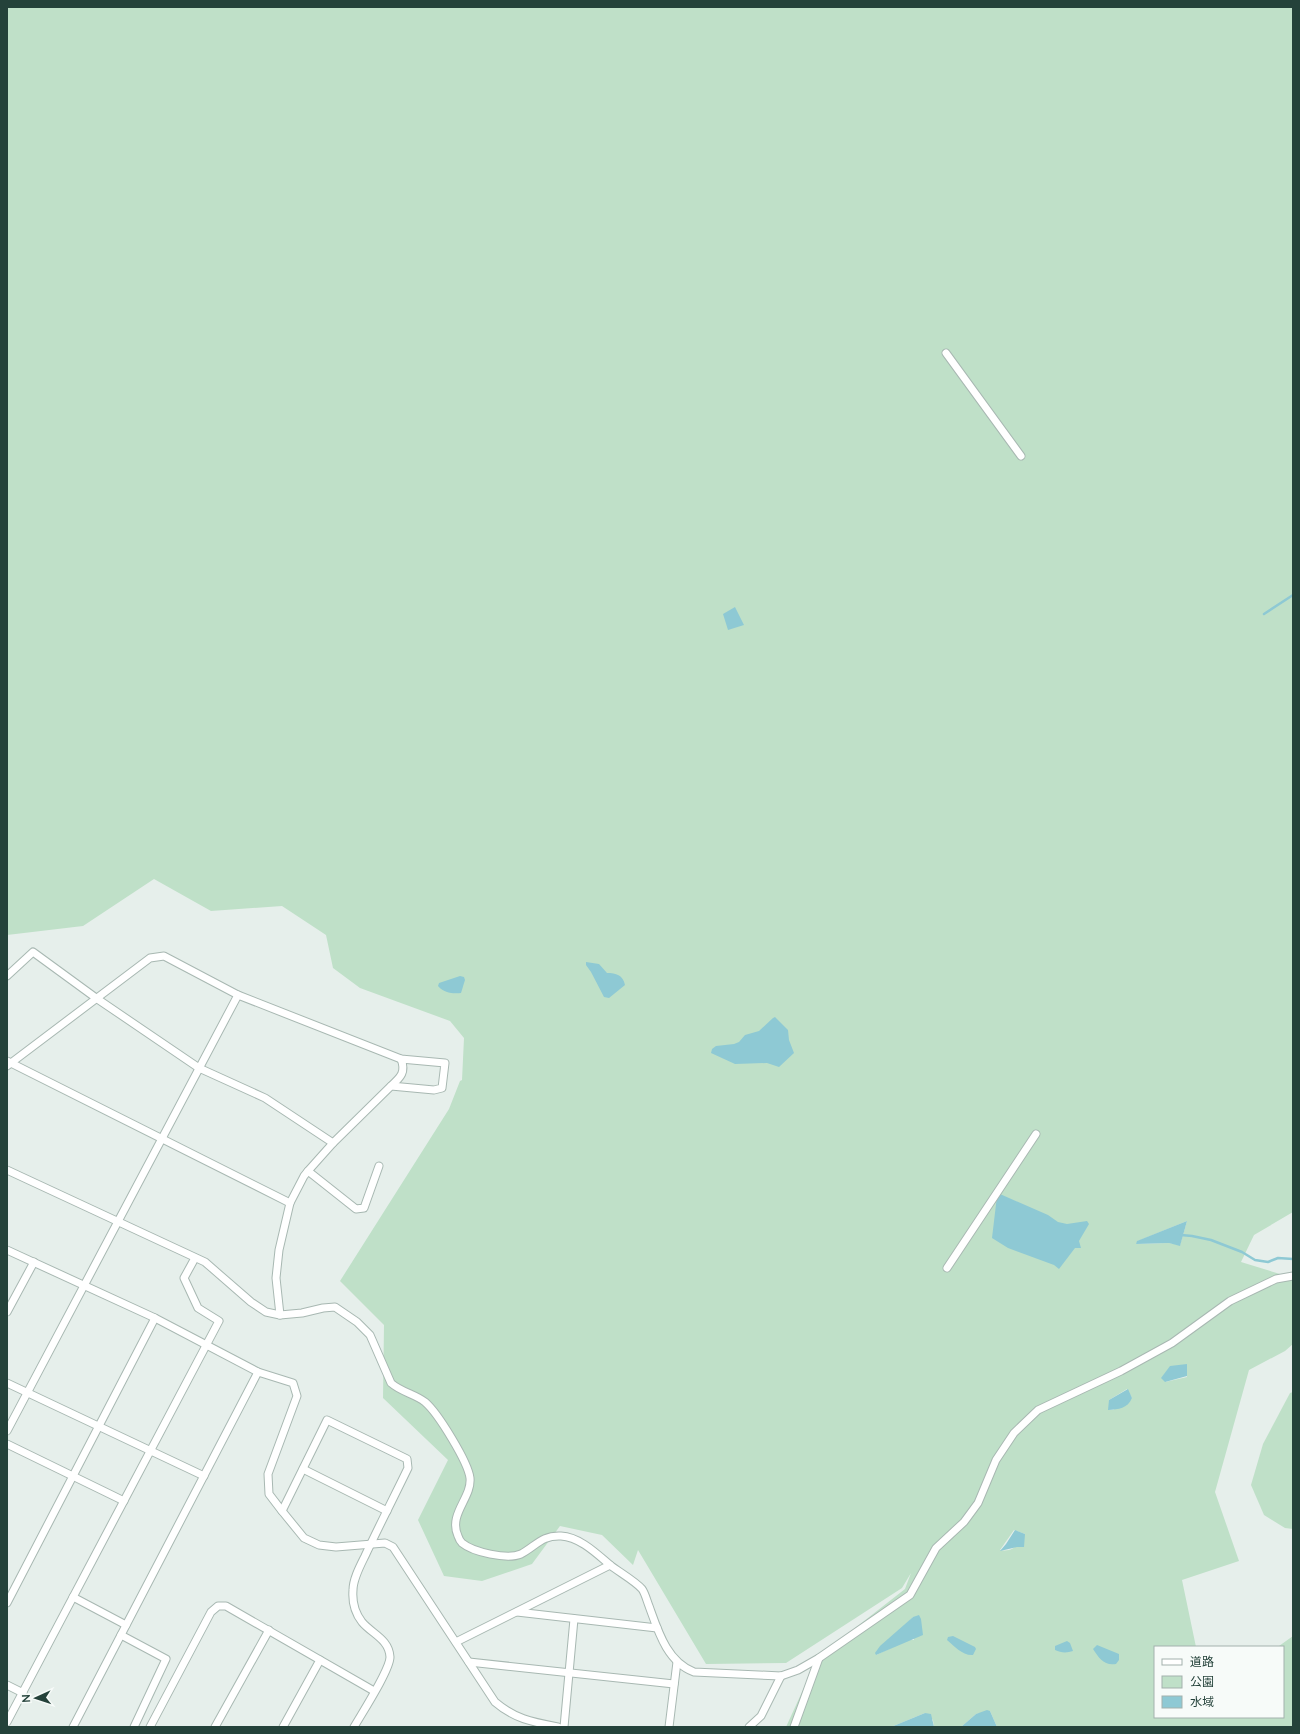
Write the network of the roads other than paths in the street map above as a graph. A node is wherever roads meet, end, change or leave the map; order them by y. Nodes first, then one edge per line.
1 (946, 353) dead end
2 (1021, 456) dead end
3 (7, 976) edge
4 (238, 995) junction
5 (96, 998) junction
6 (401, 1059) junction
7 (8, 1064) edge
8 (199, 1068) junction
9 (391, 1086) junction
10 (1036, 1134) dead end
11 (162, 1139) junction
12 (333, 1143) junction
13 (380, 1166) dead end
14 (7, 1170) edge
15 (308, 1171) junction
16 (290, 1203) junction
17 (118, 1222) junction
18 (7, 1250) edge
19 (195, 1258) junction
20 (34, 1262) junction
21 (947, 1268) dead end
22 (1293, 1276) edge
23 (84, 1285) junction
24 (7, 1312) edge
25 (280, 1315) junction
26 (155, 1318) junction
27 (207, 1345) junction
28 (258, 1372) junction
29 (7, 1382) edge
30 (28, 1392) junction
31 (99, 1426) junction
32 (7, 1431) edge
33 (7, 1444) edge
34 (151, 1451) junction
35 (303, 1469) junction
36 (73, 1476) junction
37 (204, 1476) junction
38 (124, 1501) junction
39 (282, 1511) junction
40 (387, 1511) junction
41 (370, 1545) junction
42 (610, 1565) junction
43 (73, 1597) junction
44 (7, 1603) edge
45 (517, 1612) junction
46 (574, 1619) junction
47 (126, 1625) junction
48 (657, 1628) junction
49 (269, 1630) junction
50 (121, 1635) junction
51 (456, 1642) junction
52 (819, 1658) junction
53 (320, 1660) junction
54 (469, 1662) junction
55 (677, 1662) junction
56 (569, 1673) junction
57 (781, 1676) junction
58 (674, 1684) junction
59 (7, 1685) edge
60 (374, 1691) junction
61 (23, 1693) junction
62 (7, 1722) edge
63 (73, 1727) edge
64 (134, 1727) edge
65 (150, 1727) edge
66 (215, 1727) edge
67 (283, 1727) edge
68 (354, 1727) edge
69 (558, 1727) edge
70 (564, 1727) edge
71 (669, 1727) edge
72 (750, 1727) edge
73 (794, 1727) edge

1 - 2 street
3 - 5 street
4 - 5 street
4 - 6 street
4 - 8 street
5 - 7 street
5 - 8 street
6 - 9 street
6 - 9 street
7 - 11 street
8 - 11 street
8 - 12 street
9 - 12 street
10 - 21 street
11 - 16 street
11 - 17 street
12 - 15 street
13 - 15 street
14 - 17 street
15 - 16 street
16 - 25 street
17 - 19 street
17 - 23 street
18 - 20 street
19 - 25 street
19 - 27 street
20 - 23 street
20 - 24 street
22 - 52 street
23 - 26 street
23 - 30 street
25 - 42 street
26 - 27 street
26 - 31 street
27 - 28 street
27 - 34 street
28 - 37 street
28 - 39 street
29 - 30 street
30 - 31 street
30 - 32 street
31 - 34 street
31 - 36 street
33 - 36 street
34 - 37 street
34 - 38 street
35 - 39 street
35 - 40 street
35 - 40 street
36 - 38 street
36 - 44 street
37 - 47 street
38 - 43 street
39 - 41 street
40 - 41 street
41 - 51 street
41 - 60 street
42 - 45 street
42 - 48 street
43 - 47 street
43 - 61 street
45 - 46 street
45 - 51 street
46 - 48 street
46 - 56 street
47 - 50 street
48 - 55 street
49 - 53 street
49 - 65 street
49 - 66 street
50 - 63 street
50 - 64 street
51 - 54 street
52 - 57 street
52 - 73 street
53 - 60 street
53 - 67 street
54 - 56 street
54 - 69 street
55 - 57 street
55 - 58 street
56 - 58 street
56 - 70 street
57 - 72 street
58 - 71 street
59 - 61 street
60 - 68 street
61 - 62 street

